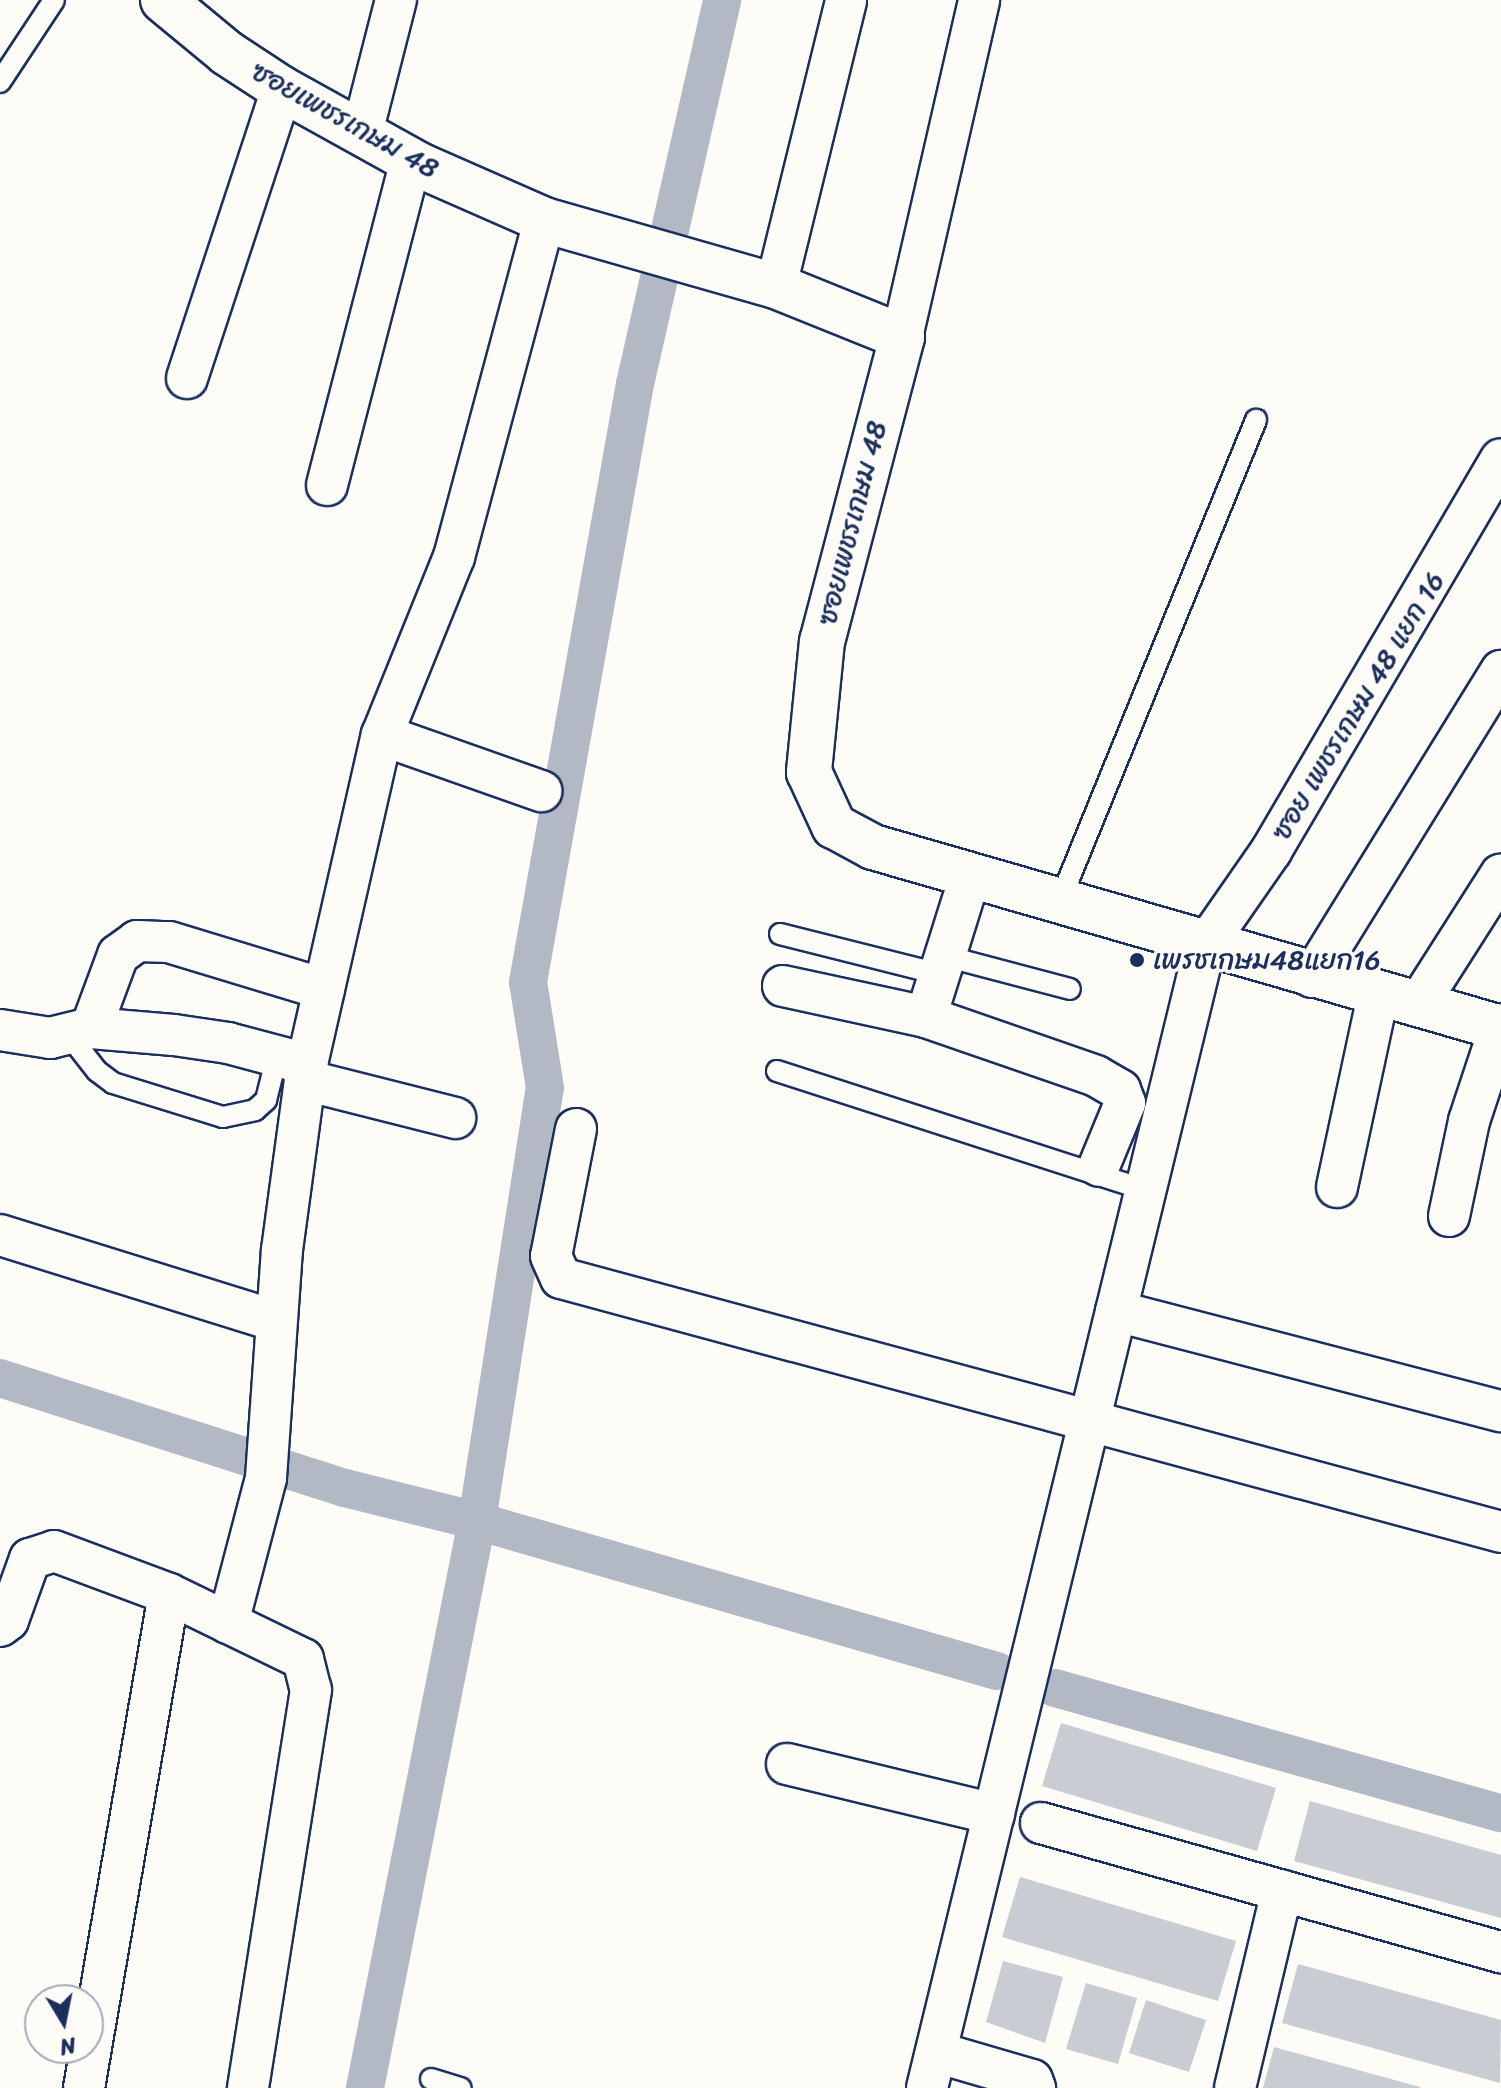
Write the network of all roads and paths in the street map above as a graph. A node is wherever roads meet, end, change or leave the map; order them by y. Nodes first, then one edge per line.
1 (54, 0) edge
2 (163, 0) edge
3 (396, 0) edge
4 (846, 0) edge
5 (979, 0) edge
6 (0, 82) edge
7 (282, 89) junction
8 (362, 133) junction
9 (411, 160) junction
10 (544, 220) junction
11 (776, 286) junction
12 (902, 337) junction
13 (187, 378) dead end
14 (1256, 420) dead end
15 (1501, 459) edge
16 (327, 485) dead end
17 (1501, 671) edge
18 (382, 735) junction
19 (541, 791) dead end
20 (1501, 874) edge
21 (970, 877) junction
22 (1059, 903) junction
23 (780, 934) dead end
24 (1205, 946) junction
25 (942, 965) junction
26 (1312, 977) junction
27 (783, 986) dead end
28 (324, 989) junction
29 (1070, 989) dead end
30 (1397, 1000) junction
31 (926, 1017) junction
32 (1500, 1027) edge
33 (0, 1030) edge
34 (79, 1031) junction
35 (296, 1067) junction
36 (777, 1071) dead end
37 (455, 1118) dead end
38 (576, 1129) dead end
39 (1099, 1166) dead end
40 (1337, 1187) dead end
41 (1146, 1190) junction
42 (1449, 1216) dead end
43 (0, 1235) edge
44 (1116, 1311) junction
45 (276, 1321) junction
46 (1501, 1411) edge
47 (1088, 1422) junction
48 (1501, 1532) edge
49 (169, 1594) junction
50 (228, 1623) junction
51 (0, 1626) edge
52 (787, 1764) dead end
53 (994, 1814) junction
54 (1041, 1823) dead end
55 (1282, 1891) junction
56 (1501, 1952) edge
57 (932, 2070) edge
58 (431, 2079) dead end
59 (84, 2088) edge
60 (248, 2088) edge
61 (461, 2088) edge
62 (1035, 2088) edge
63 (1235, 2088) edge

1 - 6 lane
2 - 7 street, ซอยเพชรเกษม 48
3 - 8 street
4 - 11 street
5 - 12 street
7 - 8 street, ซอยเพชรเกษม 48
7 - 13 street
8 - 9 street, ซอยเพชรเกษม 48
9 - 10 street, ซอยเพชรเกษม 48
9 - 16 street
10 - 11 street, ซอยเพชรเกษม 48
10 - 18 street
11 - 12 street, ซอยเพชรเกษม 48
12 - 21 street, ซอยเพชรเกษม 48
14 - 22 lane
15 - 24 street, ซอย เพชรเกษม 48 แยก 16
17 - 26 street
18 - 19 street
18 - 28 street
20 - 30 street
21 - 22 street, ซอยเพชรเกษม 48
21 - 25 street
22 - 24 street, ซอยเพชรเกษม 48
23 - 25 lane
24 - 26 street, ซอยเพชรเกษม 48
24 - 41 street
25 - 29 lane
25 - 31 street
26 - 30 street, ซอยเพชรเกษม 48
27 - 31 street
28 - 34 street
28 - 35 street
30 - 32 street, ซอยเพชรเกษม 48
30 - 40 street
31 - 39 street
32 - 42 street
33 - 34 street
34 - 35 street
34 - 35 lane
35 - 37 street
35 - 45 street
36 - 41 lane
38 - 47 street
41 - 44 street
43 - 45 street
44 - 46 street
44 - 47 street
45 - 50 street
47 - 48 street
47 - 53 street
49 - 50 street
49 - 51 street
49 - 59 street
50 - 60 street
52 - 53 street
53 - 57 street
54 - 55 street
55 - 56 street
55 - 63 street
57 - 62 street
58 - 61 lane

